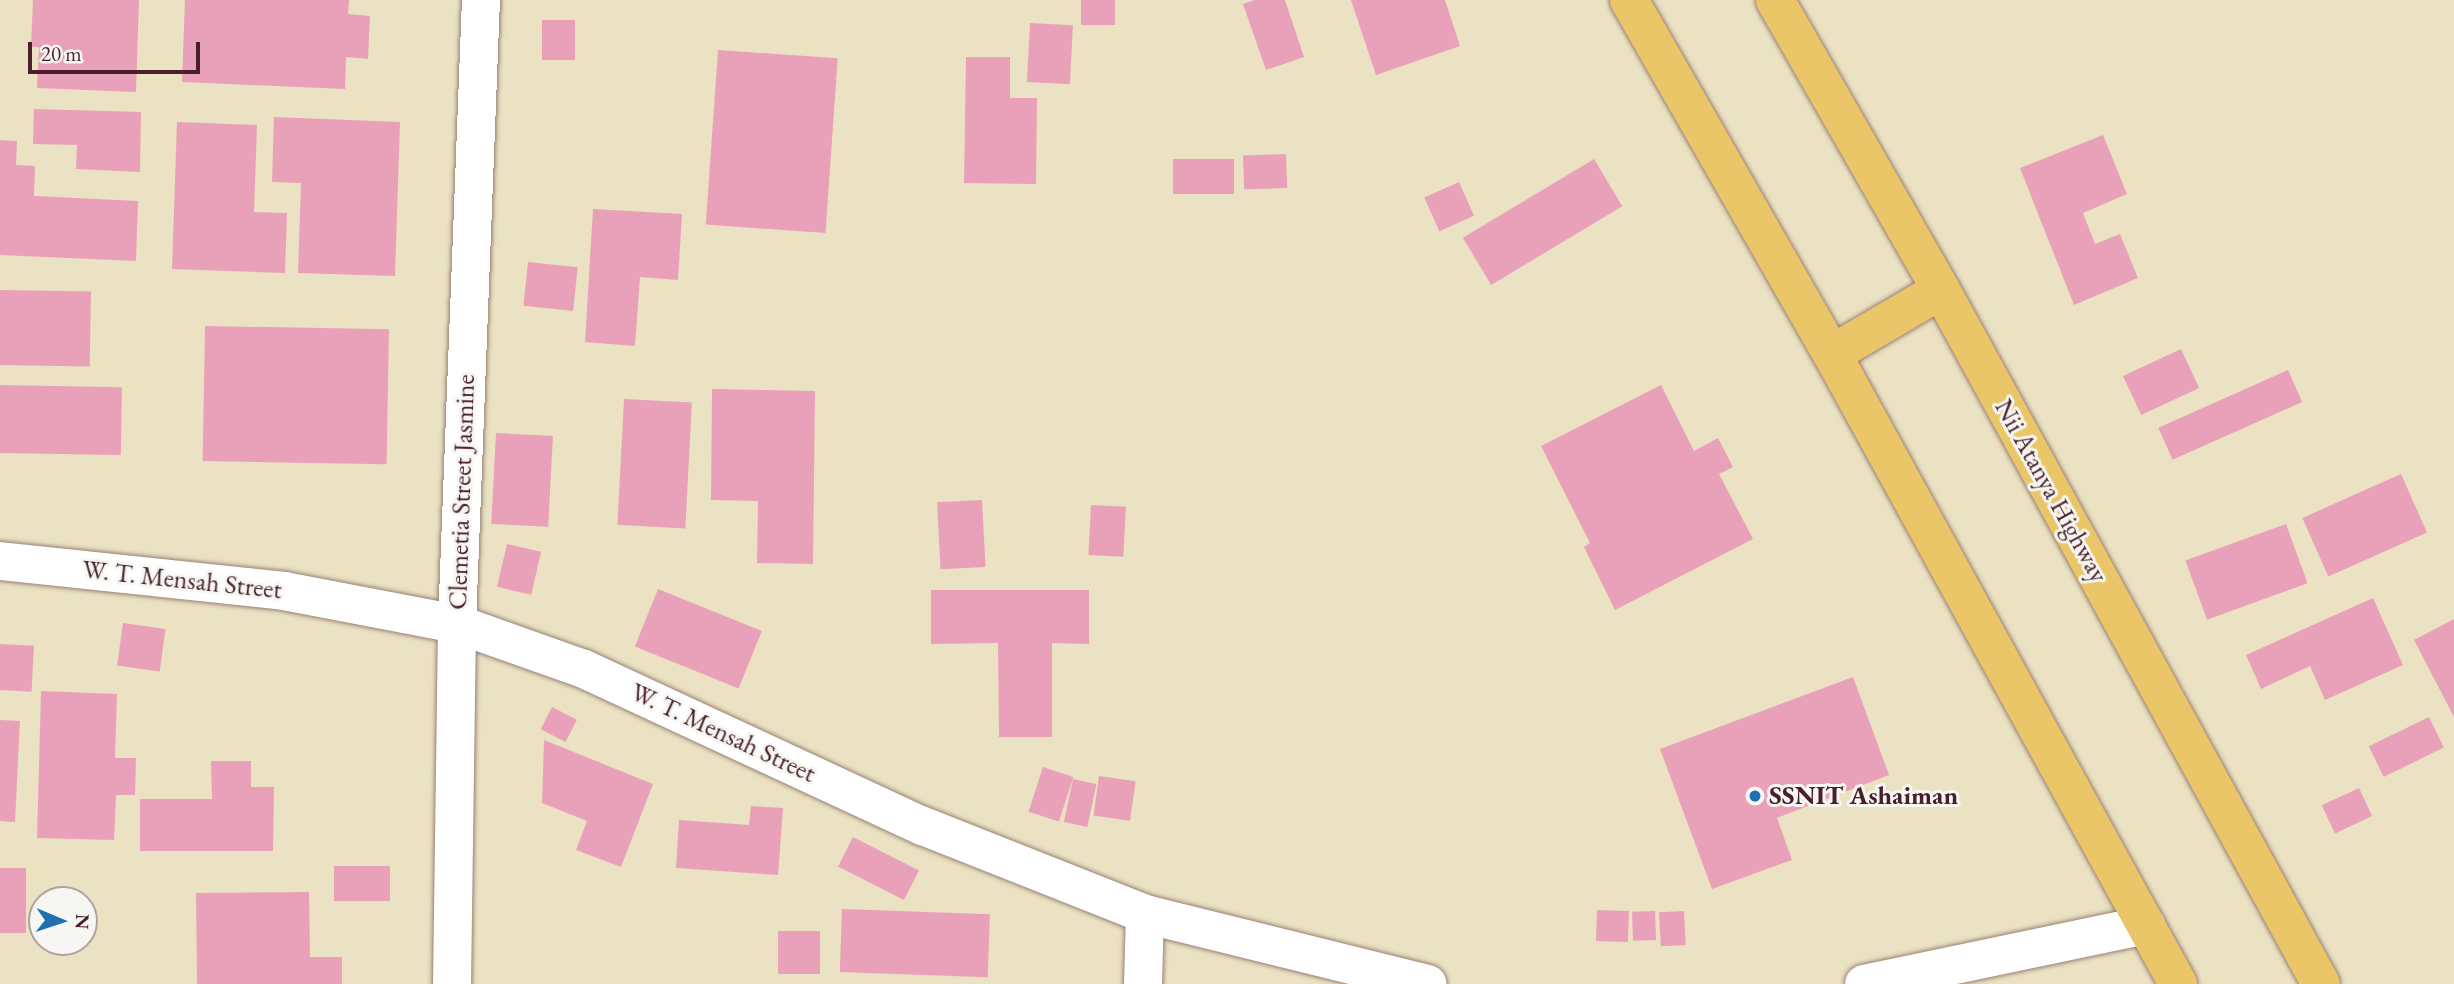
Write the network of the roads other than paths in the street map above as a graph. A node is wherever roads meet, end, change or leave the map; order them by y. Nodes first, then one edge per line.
1 (481, 0) edge
2 (1629, 0) edge
3 (1776, 0) edge
4 (1941, 290) junction
5 (1832, 354) junction
6 (0, 561) edge
7 (457, 624) junction
8 (1146, 914) junction
9 (2146, 925) junction
10 (452, 984) edge
11 (1143, 984) edge
12 (1427, 984) edge
13 (1864, 984) edge
14 (2178, 984) edge
15 (2321, 984) edge

1 - 7 street, Clemetia Street Jasmine
2 - 5 main road
3 - 4 main road, Nii Atanya Highway
4 - 5 main road
4 - 15 main road, Nii Atanya Highway
5 - 9 main road
6 - 7 street, W. T. Mensah Street
7 - 8 street, W. T. Mensah Street
7 - 10 street, Clemetia Street Jasmine
8 - 11 street
8 - 12 street, W. T. Mensah Street
9 - 13 street
9 - 14 main road

